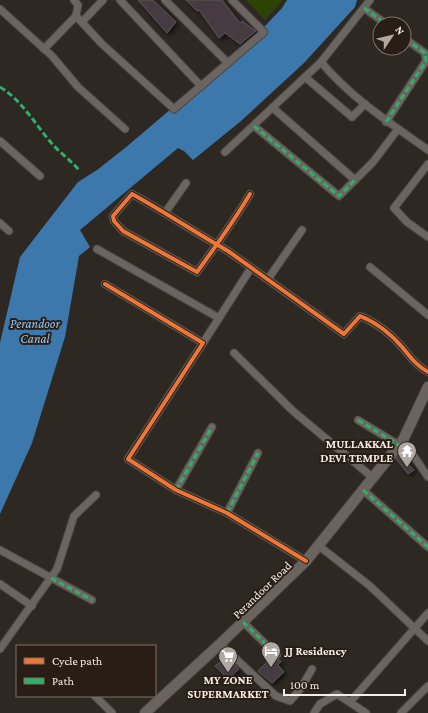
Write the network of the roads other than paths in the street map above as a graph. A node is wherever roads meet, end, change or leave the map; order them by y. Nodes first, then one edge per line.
1 (74, 0) edge
2 (103, 0) edge
3 (120, 0) edge
4 (165, 0) edge
5 (232, 0) edge
6 (370, 0) edge
7 (364, 8) junction
8 (0, 9) edge
9 (76, 16) junction
10 (375, 16) edge
11 (82, 22) junction
12 (412, 44) edge
13 (44, 49) junction
14 (321, 62) junction
15 (228, 63) junction
16 (306, 77) junction
17 (201, 86) junction
18 (365, 104) junction
19 (272, 108) junction
20 (386, 122) junction
21 (254, 126) junction
22 (125, 129) dead end
23 (398, 129) junction
24 (0, 141) edge
25 (428, 150) edge
26 (225, 152) dead end
27 (428, 164) edge
28 (40, 176) dead end
29 (355, 180) junction
30 (186, 183) dead end
31 (250, 194) dead end
32 (165, 213) junction
33 (0, 223) edge
34 (302, 230) dead end
35 (9, 231) dead end
36 (428, 237) edge
37 (217, 245) junction
38 (97, 249) dead end
39 (370, 267) dead end
40 (252, 268) junction
41 (268, 280) junction
42 (105, 284) dead end
43 (428, 315) edge
44 (219, 318) junction
45 (203, 344) junction
46 (234, 353) dead end
47 (428, 372) edge
48 (428, 387) edge
49 (358, 420) dead end
50 (212, 427) dead end
51 (401, 442) junction
52 (258, 453) dead end
53 (428, 476) edge
54 (372, 477) junction
55 (176, 490) junction
56 (363, 490) junction
57 (96, 495) dead end
58 (227, 513) junction
59 (318, 546) junction
60 (428, 547) edge
61 (0, 550) edge
62 (306, 561) junction
63 (51, 578) junction
64 (0, 584) edge
65 (92, 600) dead end
66 (32, 606) junction
67 (428, 613) edge
68 (243, 622) junction
69 (415, 629) junction
70 (428, 641) edge
71 (220, 644) junction
72 (0, 650) edge
73 (278, 655) dead end
74 (312, 669) dead end
75 (428, 686) edge
76 (96, 697) edge
77 (351, 701) junction
78 (112, 713) edge
79 (145, 713) edge
80 (314, 713) edge
81 (366, 713) edge
82 (401, 713) edge

1 - 9 street
2 - 11 street
3 - 17 street
4 - 15 street
5 - 15 street
6 - 7 street
7 - 10 street
7 - 14 street
8 - 13 street
9 - 11 street
9 - 13 street
11 - 17 street
12 - 20 street
13 - 22 street
14 - 16 street
14 - 18 street
15 - 17 street
16 - 18 street
16 - 19 street
18 - 20 street
19 - 21 street
19 - 29 street
20 - 23 street
21 - 26 street
21 - 29 street
23 - 25 street
23 - 29 street
24 - 28 street
27 - 36 street
30 - 32 street
31 - 37 street
32 - 37 street
32 - 37 street
33 - 35 street
34 - 41 street
37 - 40 street
38 - 44 street
39 - 43 street
40 - 41 street
40 - 44 street
41 - 47 street
42 - 45 street
44 - 45 street
45 - 55 street
46 - 54 street
48 - 51 main road, Perandoor Road
49 - 51 street
50 - 55 street
51 - 53 street
51 - 54 main road, Perandoor Road
52 - 58 street
54 - 56 main road, Perandoor Road
55 - 58 street
56 - 59 main road, Perandoor Road
56 - 60 street
57 - 63 street
58 - 62 street
59 - 62 main road, Perandoor Road
59 - 69 street
61 - 63 street
62 - 68 main road, Perandoor Road
63 - 65 street
63 - 66 street
64 - 66 street
66 - 72 street
67 - 69 street
68 - 71 main road, Perandoor Road
68 - 73 street
69 - 70 street
69 - 77 street
71 - 74 street
71 - 79 main road, Perandoor Road
75 - 82 street
76 - 78 street
77 - 80 street
77 - 81 street

